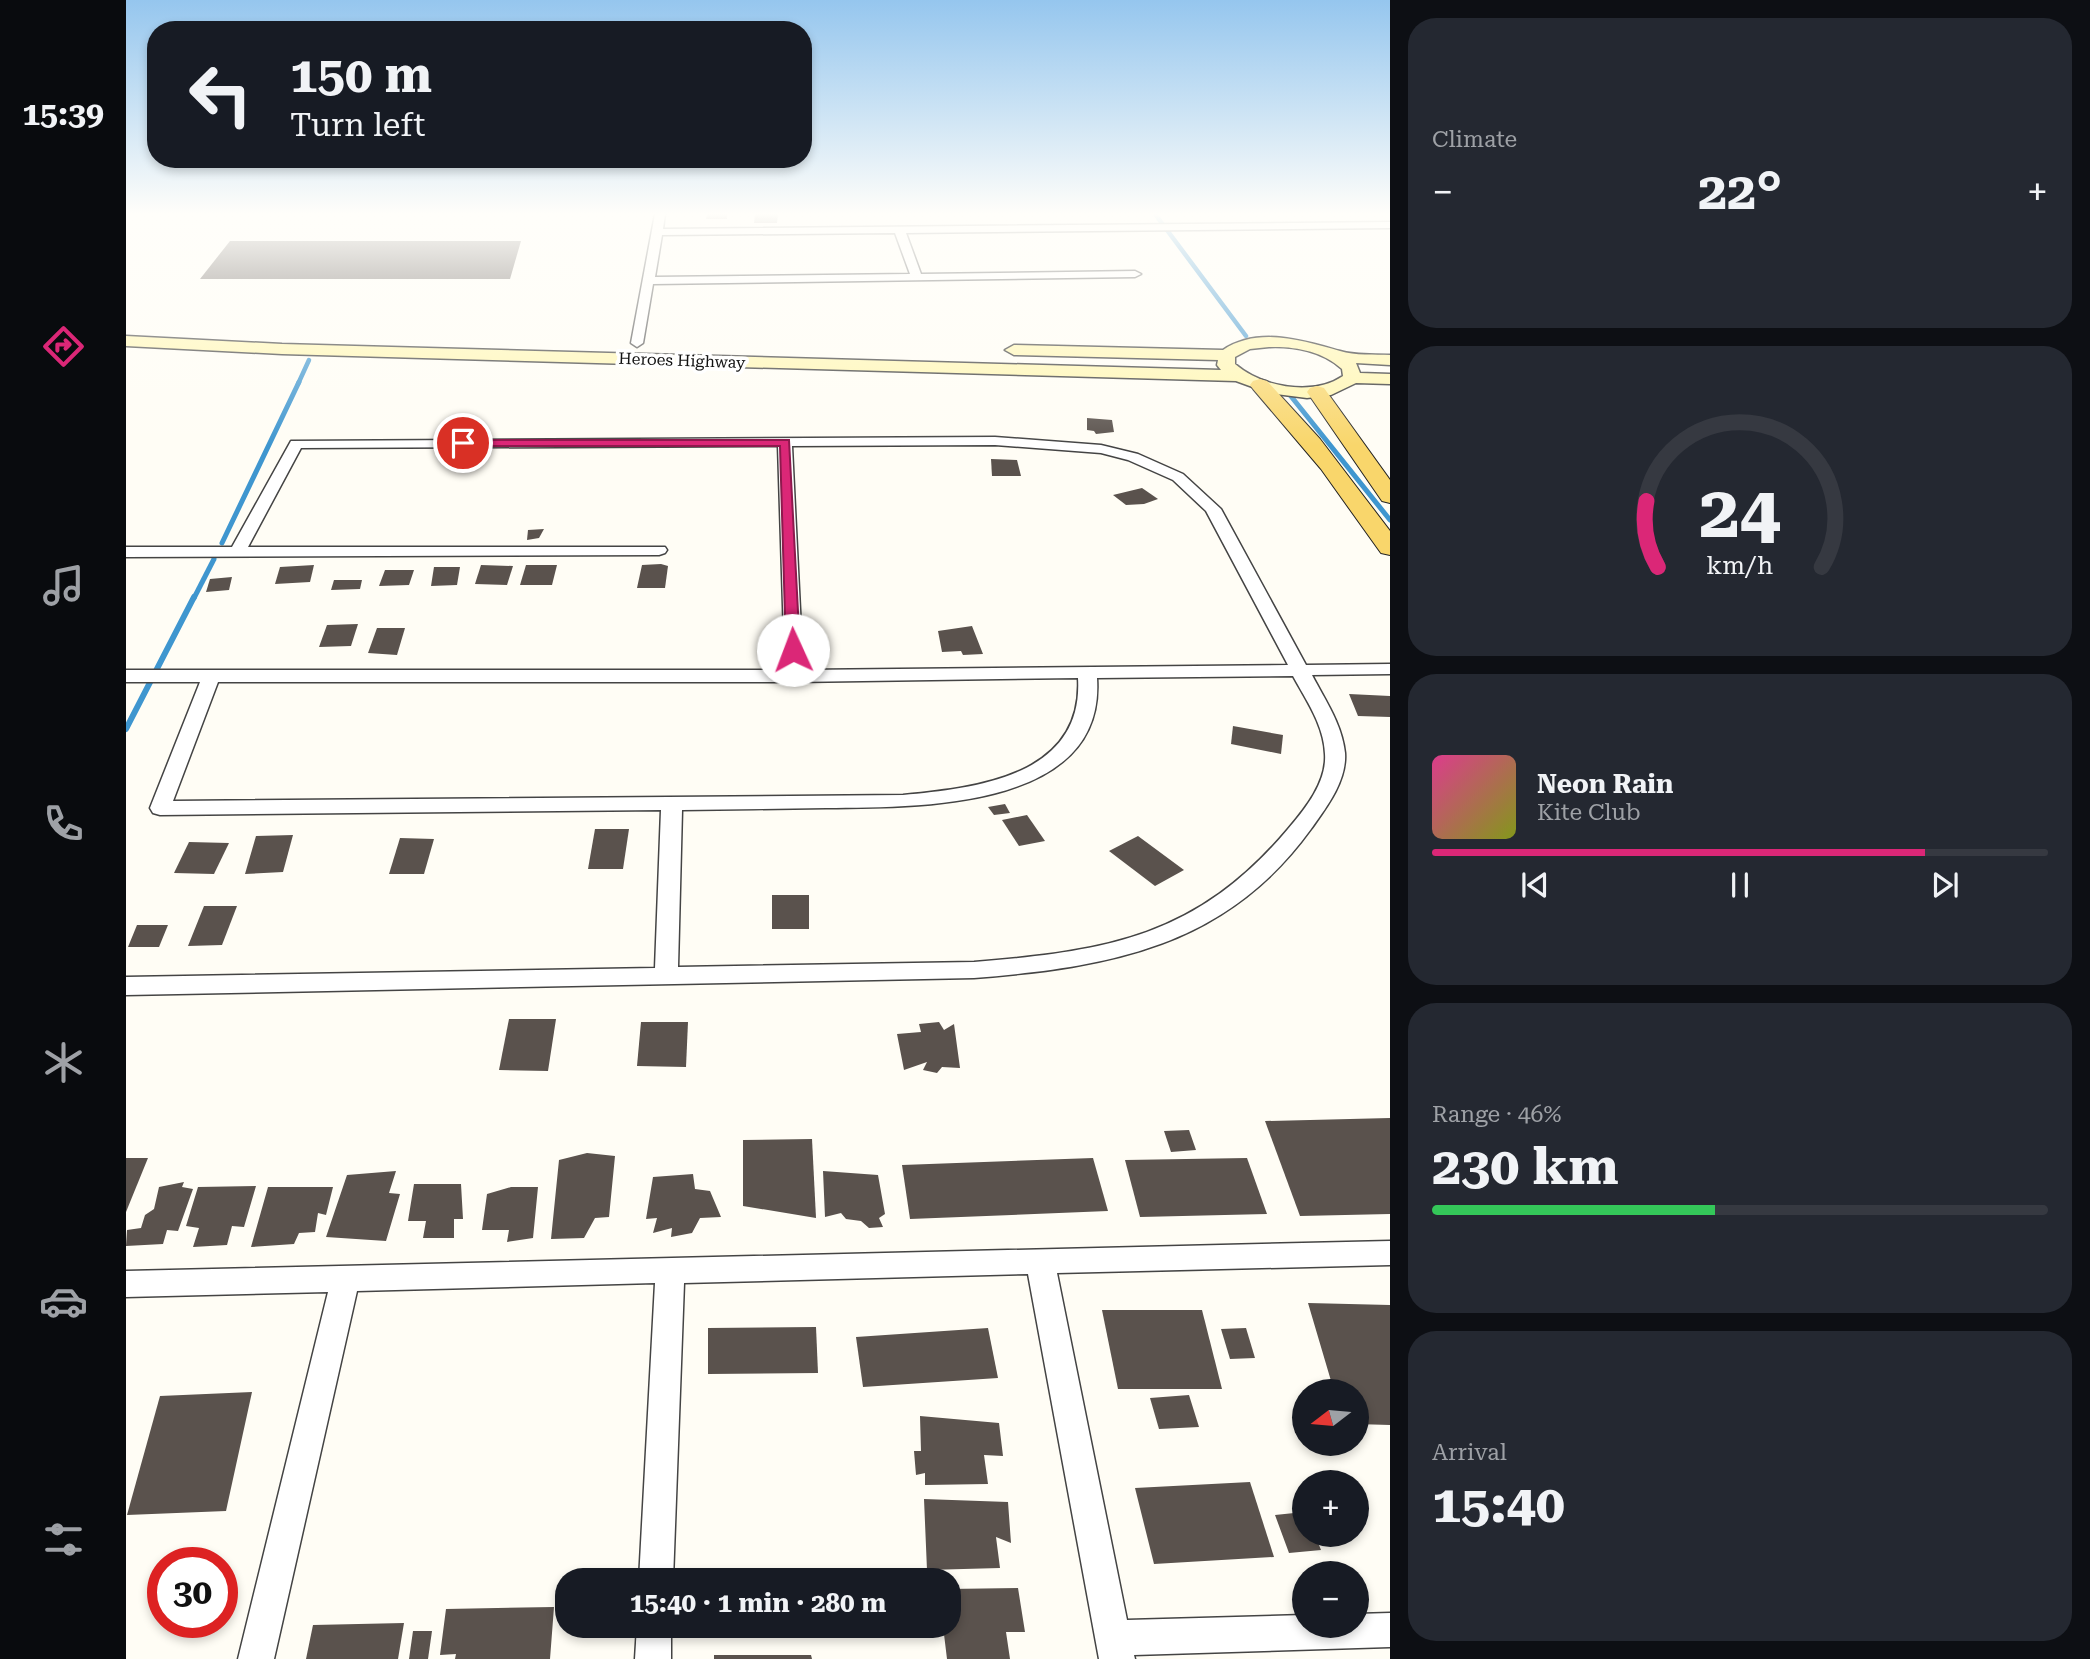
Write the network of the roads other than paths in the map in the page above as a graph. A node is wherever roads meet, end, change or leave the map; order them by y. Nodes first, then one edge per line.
1 (646, 291) edge
2 (153, 325) dead end
3 (126, 341) edge
4 (637, 343) junction
5 (815, 347) dead end
6 (994, 350) dead end
7 (1227, 355) junction
8 (1338, 357) junction
9 (1390, 360) edge
10 (1238, 376) junction
11 (1352, 378) junction
12 (1390, 379) edge
13 (1260, 385) junction
14 (1317, 391) junction
15 (785, 443) junction
16 (1390, 496) edge
17 (1390, 548) edge
18 (659, 550) dead end
19 (238, 551) junction
20 (126, 552) edge
21 (1390, 669) edge
22 (1087, 671) junction
23 (1301, 671) junction
24 (126, 676) edge
25 (211, 676) junction
26 (794, 676) junction
27 (672, 803) junction
28 (666, 975) junction
29 (126, 986) edge
30 (1390, 1253) edge
31 (1040, 1261) junction
32 (670, 1271) junction
33 (345, 1279) junction
34 (126, 1284) edge
35 (657, 1568) edge
36 (1390, 1630) edge
37 (654, 1638) edge
38 (1115, 1649) edge
39 (256, 1659) edge
40 (653, 1659) edge

1 - 4 street
2 - 4 main road, Heroes Highway
3 - 10 main road, Heroes Highway
4 - 5 main road, Heroes Highway
6 - 7 main road
7 - 8 main road
7 - 10 main road
8 - 9 main road
8 - 11 main road
10 - 13 main road
11 - 12 main road
11 - 14 main road
13 - 14 main road
13 - 17 main road
14 - 16 main road
15 - 19 street
15 - 23 street
15 - 26 street
18 - 19 street
19 - 20 street
21 - 23 street
22 - 23 street
22 - 26 street
22 - 27 street
23 - 28 street
24 - 25 street
25 - 26 street
25 - 27 street
27 - 28 street
28 - 29 street
30 - 31 street
31 - 32 street
31 - 38 street
32 - 33 street
32 - 35 street
33 - 34 street
33 - 39 street
36 - 38 street
37 - 40 street

